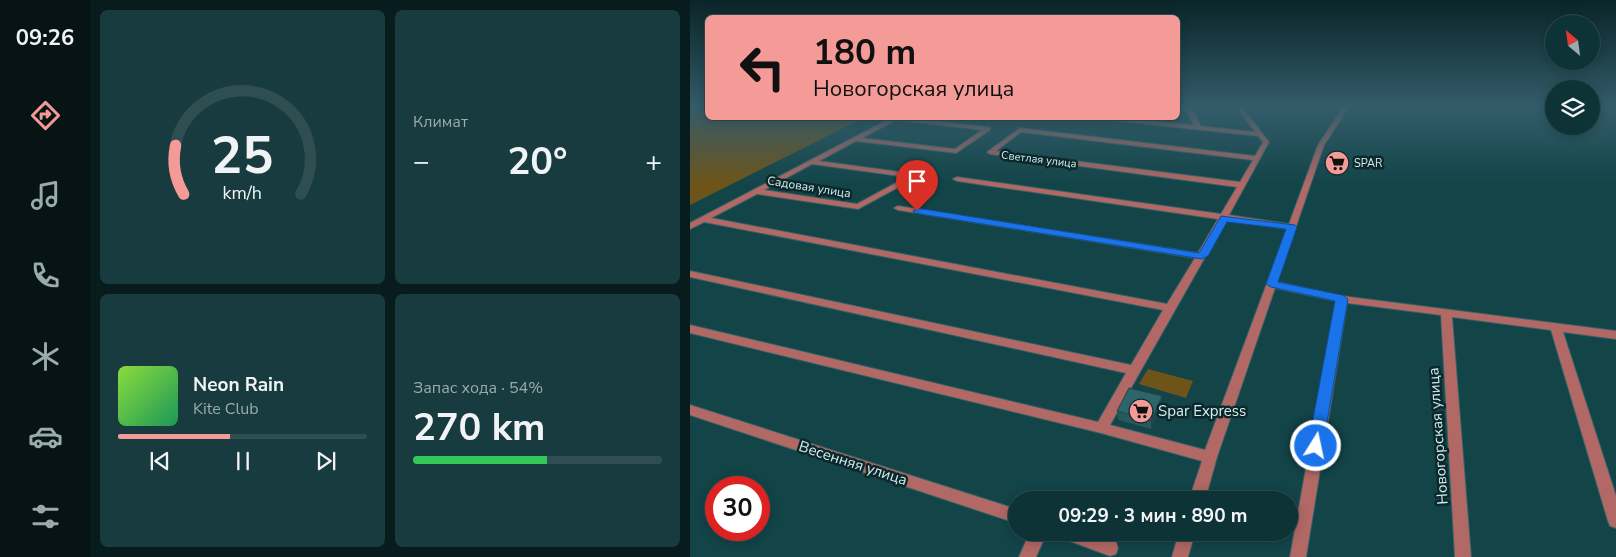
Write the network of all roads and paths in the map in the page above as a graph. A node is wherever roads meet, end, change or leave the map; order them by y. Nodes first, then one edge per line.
1 (866, 133) edge
2 (982, 133) edge
3 (1016, 133) edge
4 (1045, 133) edge
5 (1250, 133) edge
6 (1328, 133) edge
7 (1259, 134) joint
8 (855, 139) junction
9 (1257, 158) junction
10 (810, 162) junction
11 (957, 179) dead end
12 (1242, 185) junction
13 (756, 191) junction
14 (898, 208) dead end
15 (1224, 218) junction
16 (702, 219) junction
17 (690, 226) edge
18 (1292, 227) junction
19 (1202, 256) junction
20 (690, 274) edge
21 (1271, 284) junction
22 (1342, 299) junction
23 (1168, 308) junction
24 (1446, 313) junction
25 (1556, 327) junction
26 (690, 329) edge
27 (1616, 335) edge
28 (1133, 370) junction
29 (690, 410) edge
30 (1101, 428) junction
31 (1210, 457) junction
32 (1200, 491) edge
33 (1008, 513) edge
34 (1616, 521) edge
35 (1034, 541) edge
36 (1090, 541) edge
37 (1184, 541) edge
38 (1110, 548) dead end
39 (1027, 557) edge
40 (1180, 557) edge
41 (1298, 557) edge
42 (1463, 557) edge

1 - 8 street, Садовая улица
2 - 8 street, Садовая улица
3 - 12 street, Светлая улица
4 - 9 street, Светлая улица
5 - 7 street
6 - 18 street
7 - 9 street
8 - 10 street, Садовая улица
9 - 12 street
10 - 13 street, Садовая улица
10 - 13 street, Садовая улица
11 - 15 street
12 - 15 street
13 - 16 street, Садовая улица
14 - 19 street
15 - 18 street
15 - 19 street
16 - 17 street, Садовая улица
16 - 23 street
18 - 21 street
19 - 23 street
20 - 28 street
21 - 22 street
21 - 31 street
22 - 24 street
22 - 41 street
23 - 28 street
24 - 25 street
24 - 42 street, Новогорская улица
25 - 27 street
25 - 34 street
26 - 30 street
28 - 30 street
29 - 33 street, Весенняя улица
30 - 31 street
31 - 32 street
35 - 39 street
36 - 38 street
37 - 40 street

